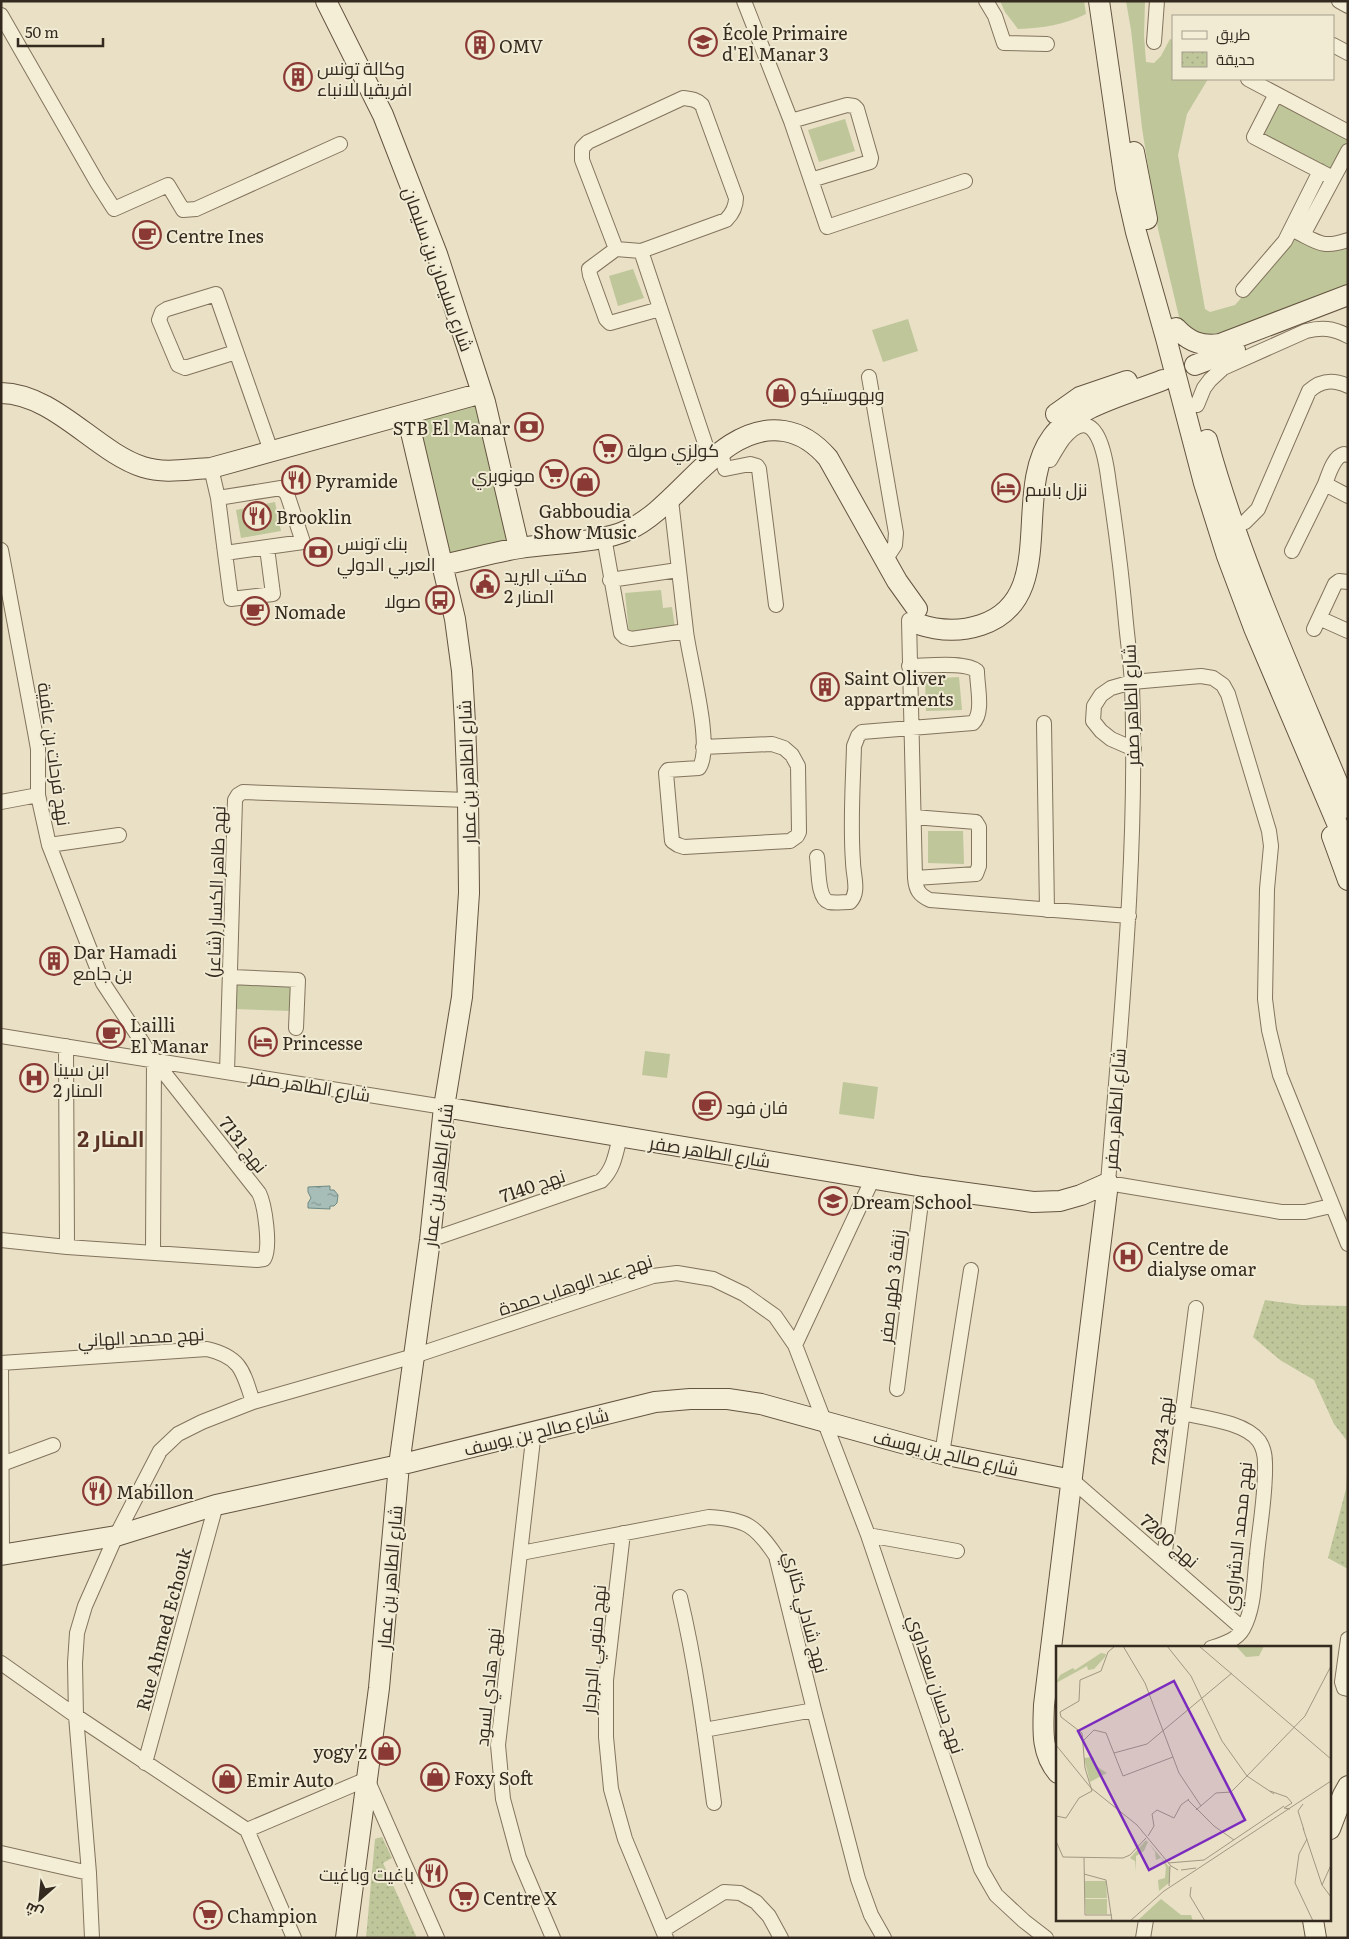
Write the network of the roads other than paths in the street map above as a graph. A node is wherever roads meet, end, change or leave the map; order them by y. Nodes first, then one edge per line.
1 (326, 1) edge
2 (744, 1) edge
3 (986, 1) edge
4 (1099, 1) edge
5 (1112, 1) edge
6 (1158, 1) edge
7 (1339, 1) edge
8 (1348, 6) edge
9 (1, 15) edge
10 (1154, 42) dead end
11 (1047, 44) dead end
12 (1334, 46) edge
13 (1348, 53) edge
14 (1250, 80) edge
15 (1276, 94) junction
16 (791, 121) junction
17 (1348, 132) edge
18 (340, 144) dead end
19 (1348, 151) edge
20 (1320, 171) junction
21 (1333, 178) junction
22 (811, 180) junction
23 (965, 181) dead end
24 (1297, 232) junction
25 (1348, 240) edge
26 (616, 249) junction
27 (641, 251) junction
28 (1243, 290) dead end
29 (1348, 295) edge
30 (660, 308) junction
31 (1348, 309) edge
32 (1171, 333) junction
33 (1348, 336) edge
34 (236, 352) junction
35 (1194, 365) dead end
36 (869, 377) dead end
37 (1162, 380) dead end
38 (1348, 386) edge
39 (1, 393) edge
40 (482, 394) junction
41 (1197, 405) junction
42 (407, 415) junction
43 (1046, 447) junction
44 (271, 451) junction
45 (1348, 455) edge
46 (716, 457) junction
47 (211, 468) junction
48 (1325, 484) junction
49 (1348, 496) edge
50 (218, 498) junction
51 (671, 500) junction
52 (1233, 526) junction
53 (1022, 536) junction
54 (604, 537) junction
55 (266, 548) junction
56 (519, 548) junction
57 (1, 550) edge
58 (1292, 551) dead end
59 (225, 553) junction
60 (885, 560) junction
61 (442, 565) junction
62 (678, 570) junction
63 (1026, 578) junction
64 (610, 580) junction
65 (1348, 582) edge
66 (776, 605) dead end
67 (915, 616) junction
68 (686, 631) junction
69 (1348, 631) edge
70 (909, 666) junction
71 (1132, 682) junction
72 (1044, 723) dead end
73 (912, 727) junction
74 (703, 747) junction
75 (1134, 749) junction
76 (1336, 790) edge
77 (38, 795) junction
78 (468, 800) junction
79 (1, 802) edge
80 (1348, 808) edge
81 (914, 817) junction
82 (119, 835) dead end
83 (49, 845) junction
84 (1348, 849) edge
85 (817, 857) dead end
86 (915, 878) junction
87 (1348, 880) edge
88 (1047, 910) junction
89 (1129, 916) junction
90 (231, 977) junction
91 (296, 1028) dead end
92 (1, 1036) edge
93 (66, 1046) junction
94 (154, 1060) junction
95 (228, 1072) junction
96 (444, 1107) junction
97 (620, 1136) junction
98 (873, 1178) junction
99 (1108, 1183) junction
100 (923, 1187) junction
101 (1332, 1206) junction
102 (1, 1240) edge
103 (430, 1240) junction
104 (1348, 1244) edge
105 (68, 1247) junction
106 (153, 1252) junction
107 (971, 1270) dead end
108 (1196, 1308) dead end
109 (795, 1344) junction
110 (414, 1356) junction
111 (1, 1363) edge
112 (897, 1389) dead end
113 (253, 1402) junction
114 (1182, 1413) junction
115 (824, 1421) junction
116 (534, 1431) junction
117 (52, 1444) dead end
118 (942, 1454) junction
119 (2, 1464) edge
120 (399, 1465) junction
121 (1072, 1480) junction
122 (216, 1505) junction
123 (623, 1533) junction
124 (868, 1535) junction
125 (116, 1536) junction
126 (957, 1552) dead end
127 (521, 1553) junction
128 (2, 1555) edge
129 (1164, 1559) junction
130 (680, 1597) dead end
131 (1240, 1638) edge
132 (1348, 1639) edge
133 (1217, 1646) edge
134 (1054, 1653) edge
135 (1, 1663) edge
136 (1348, 1689) edge
137 (814, 1710) junction
138 (76, 1716) junction
139 (704, 1730) junction
140 (145, 1763) junction
141 (1056, 1771) edge
142 (367, 1779) junction
143 (1340, 1793) edge
144 (714, 1803) dead end
145 (1332, 1822) edge
146 (247, 1830) junction
147 (1, 1854) edge
148 (89, 1873) junction
149 (1146, 1922) edge
150 (1312, 1922) edge
151 (664, 1934) edge
152 (92, 1938) edge
153 (294, 1938) edge
154 (346, 1938) edge
155 (438, 1938) edge
156 (553, 1938) edge
157 (781, 1938) edge
158 (884, 1938) edge
159 (1046, 1938) edge
160 (1143, 1938) edge
161 (1316, 1938) edge

1 - 40 street, شارع سليمان بن سليمان
2 - 16 street
3 - 11 street
4 - 32 street
5 - 32 street
6 - 10 street
7 - 8 street
9 - 18 street
12 - 13 street
14 - 15 street
15 - 17 street
15 - 20 street
16 - 22 street
16 - 22 street
19 - 21 street
20 - 21 street
20 - 24 street
21 - 24 street
22 - 23 street
24 - 25 street
24 - 28 street
26 - 27 street
26 - 27 street
26 - 30 street
27 - 30 street
29 - 32 street
30 - 46 street
31 - 35 street
32 - 41 street
32 - 53 street
32 - 76 street
33 - 41 street
34 - 34 street
34 - 44 street
36 - 60 street
37 - 43 street
38 - 52 street
39 - 47 street
40 - 42 street
40 - 56 street, شارع سليمان بن سليمان
41 - 52 street
42 - 44 street
42 - 61 street, شارع الطاهر بن عمار
43 - 53 street
43 - 63 street
44 - 47 street
45 - 48 street
46 - 51 street
46 - 60 street
46 - 66 street
47 - 50 street
48 - 49 street
48 - 58 street
50 - 55 street
50 - 59 street
51 - 54 street
51 - 62 street
52 - 76 street
53 - 67 street
54 - 56 street
54 - 64 street
55 - 59 street
55 - 59 street
56 - 61 street
57 - 77 street, نهج فرحات بن عافية
60 - 67 street
61 - 78 street, شارع الطاهر بن عمار
62 - 64 street
62 - 68 street
63 - 67 street
63 - 71 street, شارع الطاهر صفر
64 - 68 street
65 - 69 street
67 - 70 street
68 - 74 street
70 - 73 street
70 - 73 street
71 - 75 street, شارع الطاهر صفر
71 - 75 street
71 - 101 street
72 - 88 street
73 - 81 street
73 - 85 street
74 - 74 street
75 - 89 street, شارع الطاهر صفر
76 - 80 street
76 - 84 street
76 - 87 street
77 - 79 street
77 - 83 street, نهج فرحات بن عافية
78 - 90 street, نهج طاهر الكسار (شاعر)
78 - 96 street, شارع الطاهر بن عمار
81 - 86 street
81 - 86 street
82 - 83 street
83 - 94 street, نهج فرحات بن عافية
86 - 88 street
88 - 89 street
89 - 99 street, شارع الطاهر صفر
90 - 91 street
90 - 95 street, نهج طاهر الكسار (شاعر)
92 - 93 street, شارع الطاهر صفر
93 - 94 street, شارع الطاهر صفر
93 - 105 street
94 - 95 street, شارع الطاهر صفر
94 - 106 street
94 - 106 street, نهج 7131
95 - 96 street, شارع الطاهر صفر
96 - 97 street, شارع الطاهر صفر
96 - 103 street, شارع الطاهر بن عمار
97 - 98 street, شارع الطاهر صفر
97 - 103 street, نهج 7140
98 - 100 street, شارع الطاهر صفر
98 - 109 street
99 - 100 street, شارع الطاهر صفر
99 - 101 street
99 - 121 street
100 - 112 street, زنقة 3 طهر صفر
101 - 104 street
102 - 105 street
103 - 110 street, شارع الطاهر بن عمار
105 - 106 street
107 - 118 street
108 - 114 street, نهج 7234
109 - 110 street, نهج عبد الوهاب حمدة
109 - 115 street, نهج عبد الوهاب حمدة
110 - 113 street, نهج عبد الوهاب حمدة
110 - 120 street, شارع الطاهر بن عمار
111 - 113 street, نهج محمد الهاني
111 - 119 street
113 - 125 street, نهج عبد الوهاب حمدة
114 - 129 street, نهج 7234
114 - 131 street, نهج محمد الدشراوي
115 - 116 street, شارع صالح بن يوسف
115 - 118 street, شارع صالح بن يوسف
115 - 124 street, نهج حسان سعداوي
116 - 120 street, شارع صالح بن يوسف
116 - 127 street, نهج هادي لسود
117 - 119 street
118 - 121 street, شارع صالح بن يوسف
119 - 128 street
120 - 122 street, شارع صالح بن يوسف
120 - 142 street, شارع الطاهر بن عمار
121 - 129 street, نهج 7200
121 - 134 street
122 - 125 street, شارع صالح بن يوسف
122 - 140 street, Rue Ahmed Echouk
123 - 127 street, نهج شادلي كتاري
123 - 137 street, نهج شادلي كتاري
123 - 151 street, نهج منوبي الجرجار
124 - 126 street
124 - 159 street, نهج حسان سعداوي
125 - 128 street, شارع صالح بن يوسف
125 - 138 street, نهج عبد الوهاب حمدة
127 - 156 street, نهج هادي لسود
129 - 131 street, نهج 7200
130 - 139 street
131 - 133 street
132 - 136 street
134 - 141 street
135 - 138 street
137 - 139 street
137 - 158 street, نهج شادلي كتاري
138 - 140 street
138 - 148 street, نهج عبد الوهاب حمدة
139 - 144 street
140 - 146 street
142 - 146 street
142 - 154 street, شارع الطاهر بن عمار
142 - 155 street
143 - 145 street
146 - 153 street
147 - 148 street
148 - 152 street, نهج عبد الوهاب حمدة
149 - 160 street
150 - 161 street
151 - 157 street

